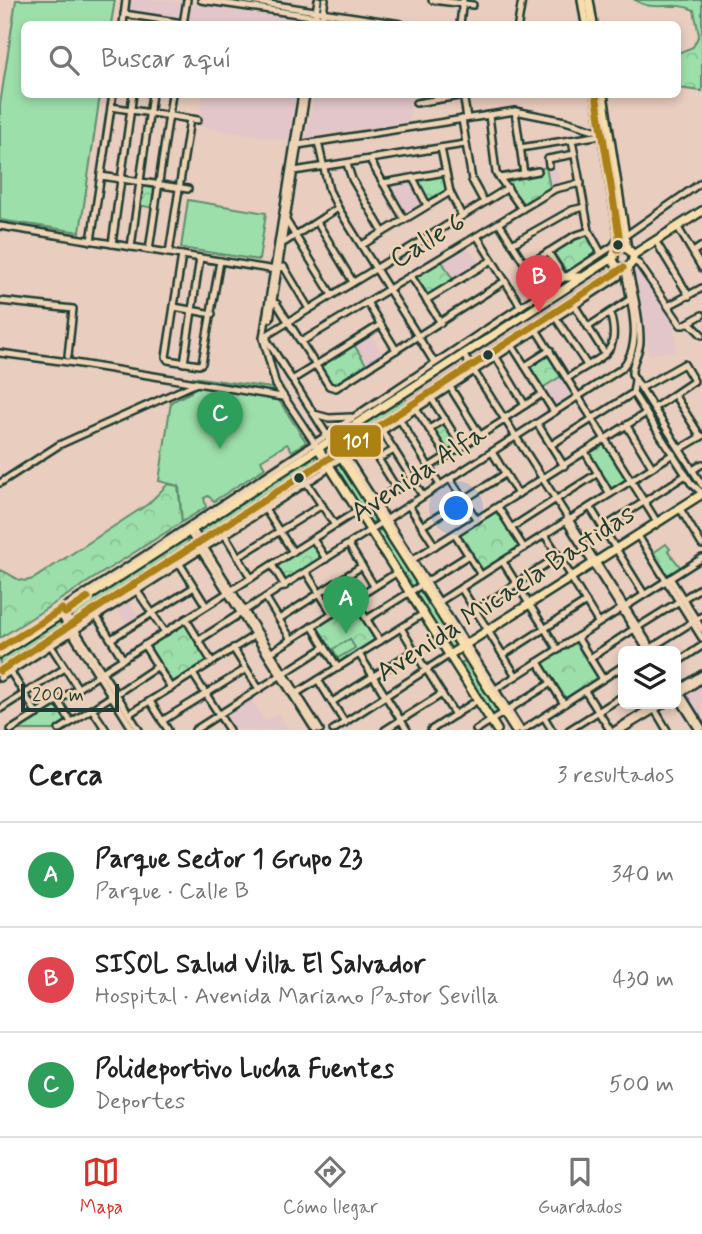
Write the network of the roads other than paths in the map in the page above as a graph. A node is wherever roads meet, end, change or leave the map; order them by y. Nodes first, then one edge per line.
1 (126, 0) edge
2 (187, 0) edge
3 (201, 0) edge
4 (243, 0) edge
5 (318, 0) edge
6 (325, 0) edge
7 (434, 0) edge
8 (522, 0) edge
9 (582, 0) edge
10 (589, 0) edge
11 (218, 1) edge
12 (463, 2) edge
13 (473, 5) dead end
14 (124, 15) junction
15 (144, 17) junction
16 (319, 18) edge
17 (123, 21) edge
18 (143, 21) edge
19 (158, 21) edge
20 (184, 21) edge
21 (342, 21) edge
22 (360, 21) edge
23 (460, 21) edge
24 (518, 21) edge
25 (586, 21) edge
26 (592, 21) edge
27 (112, 98) edge
28 (132, 98) edge
29 (152, 98) edge
30 (171, 98) edge
31 (303, 98) edge
32 (445, 98) edge
33 (463, 98) edge
34 (596, 98) edge
35 (604, 98) edge
36 (416, 103) dead end
37 (111, 107) junction
38 (131, 110) junction
39 (515, 111) junction
40 (150, 113) junction
41 (489, 115) junction
42 (169, 116) junction
43 (190, 119) junction
44 (464, 119) junction
45 (198, 120) dead end
46 (601, 134) junction
47 (572, 139) junction
48 (318, 142) junction
49 (466, 144) junction
50 (296, 145) junction
51 (440, 148) junction
52 (520, 148) junction
53 (575, 154) junction
54 (370, 160) junction
55 (347, 164) junction
56 (550, 165) dead end
57 (322, 167) junction
58 (294, 171) junction
59 (445, 172) junction
60 (538, 172) dead end
61 (523, 174) junction
62 (101, 176) junction
63 (414, 178) junction
64 (500, 178) junction
65 (121, 179) junction
66 (140, 182) junction
67 (702, 182) edge
68 (383, 183) junction
69 (581, 183) junction
70 (159, 184) junction
71 (179, 187) junction
72 (508, 188) junction
73 (188, 189) dead end
74 (450, 192) junction
75 (484, 202) junction
76 (427, 205) junction
77 (585, 207) junction
78 (338, 208) junction
79 (522, 209) junction
80 (702, 211) edge
81 (462, 216) junction
82 (702, 217) edge
83 (404, 219) junction
84 (287, 222) junction
85 (317, 222) junction
86 (499, 223) junction
87 (0, 226) edge
88 (589, 231) junction
89 (680, 231) junction
90 (383, 232) junction
91 (621, 233) junction
92 (296, 235) junction
93 (477, 236) junction
94 (91, 241) junction
95 (284, 243) junction
96 (112, 244) junction
97 (512, 244) junction
98 (362, 245) junction
99 (658, 245) junction
100 (702, 246) edge
101 (131, 247) junction
102 (149, 250) junction
103 (548, 252) junction
104 (692, 252) junction
105 (169, 253) junction
106 (601, 253) junction
107 (616, 253) junction
108 (182, 255) junction
109 (200, 258) junction
110 (492, 260) junction
111 (220, 261) junction
112 (628, 262) junction
113 (526, 266) junction
114 (376, 268) junction
115 (702, 268) edge
116 (278, 269) junction
117 (411, 276) junction
118 (564, 277) junction
119 (582, 277) junction
120 (505, 281) junction
121 (353, 282) junction
122 (702, 288) edge
123 (389, 289) junction
124 (542, 291) junction
125 (331, 295) junction
126 (689, 296) junction
127 (426, 300) junction
128 (629, 300) junction
129 (0, 301) edge
130 (272, 302) junction
131 (367, 303) junction
132 (520, 305) junction
133 (575, 306) junction
134 (668, 306) junction
135 (174, 307) junction
136 (309, 309) junction
137 (192, 311) junction
138 (610, 313) junction
139 (212, 314) junction
140 (702, 316) edge
141 (556, 318) junction
142 (287, 322) junction
143 (440, 323) junction
144 (690, 323) junction
145 (380, 325) junction
146 (588, 327) junction
147 (537, 331) junction
148 (267, 335) junction
149 (702, 335) edge
150 (419, 337) junction
151 (301, 342) junction
152 (513, 346) junction
153 (396, 350) junction
154 (550, 350) junction
155 (0, 354) edge
156 (605, 354) junction
157 (462, 355) junction
158 (68, 356) dead end
159 (496, 357) junction
160 (434, 362) junction
161 (184, 363) junction
162 (448, 364) junction
163 (315, 365) junction
164 (587, 365) junction
165 (525, 366) junction
166 (472, 369) junction
167 (568, 378) junction
168 (292, 380) junction
169 (635, 380) junction
170 (197, 383) junction
171 (450, 387) junction
172 (641, 388) junction
173 (633, 393) junction
174 (542, 394) junction
175 (579, 396) junction
176 (675, 396) junction
177 (282, 397) junction
178 (432, 399) junction
179 (525, 405) junction
180 (654, 408) junction
181 (416, 409) junction
182 (554, 412) junction
183 (646, 413) junction
184 (314, 414) junction
185 (354, 417) junction
186 (444, 419) junction
187 (593, 419) junction
188 (400, 420) junction
189 (504, 420) junction
190 (537, 423) junction
191 (626, 426) junction
192 (429, 429) junction
193 (382, 431) junction
194 (481, 435) junction
195 (328, 437) junction
196 (515, 437) junction
197 (701, 437) edge
198 (606, 439) junction
199 (367, 441) junction
200 (551, 445) junction
201 (316, 446) junction
202 (462, 447) junction
203 (394, 450) junction
204 (680, 450) junction
205 (492, 452) junction
206 (584, 452) junction
207 (341, 454) junction
208 (673, 454) junction
209 (447, 456) junction
210 (378, 459) junction
211 (327, 464) junction
212 (702, 464) edge
213 (564, 466) junction
214 (429, 467) junction
215 (652, 467) junction
216 (693, 470) junction
217 (598, 473) junction
218 (505, 474) junction
219 (686, 475) junction
220 (412, 479) junction
221 (450, 479) junction
222 (542, 479) junction
223 (631, 481) junction
224 (0, 483) edge
225 (307, 483) junction
226 (440, 485) junction
227 (702, 485) edge
228 (397, 489) junction
229 (518, 494) junction
230 (610, 494) junction
231 (702, 495) edge
232 (423, 496) junction
233 (464, 500) junction
234 (555, 500) junction
235 (376, 501) junction
236 (645, 502) junction
237 (321, 505) junction
238 (409, 506) junction
239 (498, 507) junction
240 (590, 507) junction
241 (265, 509) junction
242 (357, 511) junction
243 (682, 512) junction
244 (477, 520) junction
245 (385, 521) junction
246 (568, 521) junction
247 (657, 522) junction
248 (335, 525) junction
249 (422, 526) junction
250 (511, 528) junction
251 (603, 528) junction
252 (190, 529) junction
253 (279, 531) junction
254 (370, 531) junction
255 (455, 534) junction
256 (225, 535) junction
257 (545, 535) junction
258 (313, 539) junction
259 (640, 539) junction
260 (349, 544) junction
261 (702, 545) edge
262 (200, 546) junction
263 (435, 546) junction
264 (524, 548) junction
265 (617, 550) junction
266 (293, 552) junction
267 (469, 555) junction
268 (558, 556) junction
269 (239, 557) junction
270 (702, 558) edge
271 (326, 559) junction
272 (411, 561) junction
273 (503, 562) junction
274 (180, 564) junction
275 (596, 564) junction
276 (272, 565) junction
277 (362, 566) junction
278 (306, 572) junction
279 (396, 573) junction
280 (481, 575) junction
281 (251, 578) junction
282 (572, 579) junction
283 (668, 579) junction
284 (424, 583) junction
285 (517, 584) junction
286 (285, 586) junction
287 (374, 586) junction
288 (194, 587) junction
289 (702, 587) edge
290 (461, 588) junction
291 (137, 591) junction
292 (229, 592) junction
293 (319, 593) junction
294 (409, 593) junction
295 (644, 594) junction
296 (266, 598) junction
297 (354, 599) junction
298 (681, 600) junction
299 (439, 601) junction
300 (586, 602) junction
301 (530, 605) junction
302 (206, 606) junction
303 (623, 608) junction
304 (475, 611) junction
305 (62, 612) junction
306 (152, 613) junction
307 (242, 613) junction
308 (332, 613) junction
309 (423, 614) junction
310 (97, 617) junction
311 (186, 619) junction
312 (278, 619) junction
313 (697, 619) edge
314 (367, 620) junction
315 (598, 622) junction
316 (312, 626) junction
317 (401, 628) junction
318 (636, 628) junction
319 (72, 629) junction
320 (545, 629) junction
321 (702, 629) edge
322 (165, 632) junction
323 (489, 632) junction
324 (256, 634) junction
325 (577, 637) junction
326 (702, 638) edge
327 (111, 639) junction
328 (291, 639) junction
329 (199, 640) junction
330 (380, 641) junction
331 (144, 645) junction
332 (51, 646) junction
333 (647, 646) edge
334 (657, 646) edge
335 (702, 646) edge
336 (325, 647) junction
337 (465, 647) junction
338 (0, 648) edge
339 (233, 648) junction
340 (415, 650) junction
341 (558, 650) junction
342 (270, 653) junction
343 (0, 654) edge
344 (359, 654) junction
345 (503, 655) junction
346 (449, 657) junction
347 (590, 658) junction
348 (123, 659) junction
349 (681, 660) edge
350 (212, 662) junction
351 (538, 662) junction
352 (158, 666) junction
353 (338, 667) junction
354 (65, 668) junction
355 (246, 669) junction
356 (618, 669) edge
357 (0, 671) edge
358 (10, 671) junction
359 (427, 671) junction
360 (101, 674) junction
361 (193, 674) junction
362 (282, 674) junction
363 (373, 676) junction
364 (516, 676) junction
365 (0, 677) edge
366 (702, 677) edge
367 (603, 679) junction
368 (318, 680) junction
369 (551, 683) junction
370 (78, 688) junction
371 (171, 688) junction
372 (259, 689) junction
373 (494, 690) junction
374 (681, 690) edge
375 (585, 691) junction
376 (24, 693) junction
377 (297, 693) junction
378 (206, 694) junction
379 (442, 694) junction
380 (114, 695) junction
381 (386, 697) junction
382 (681, 698) edge
383 (618, 699) edge
384 (478, 700) junction
385 (58, 701) junction
386 (150, 701) junction
387 (332, 702) junction
388 (564, 704) junction
389 (0, 709) edge
390 (92, 709) junction
391 (648, 709) edge
392 (649, 709) edge
393 (655, 709) edge
394 (507, 711) junction
395 (598, 712) junction
396 (37, 714) junction
397 (129, 714) junction
398 (219, 714) junction
399 (455, 715) junction
400 (544, 717) junction
401 (401, 720) junction
402 (491, 721) junction
403 (71, 722) junction
404 (162, 722) junction
405 (346, 726) edge
406 (15, 729) edge
407 (434, 729) edge
408 (700, 729) edge
409 (58, 730) edge
410 (105, 730) edge
411 (133, 730) edge
412 (139, 730) edge
413 (168, 730) edge
414 (195, 730) edge
415 (229, 730) edge
416 (318, 730) edge
417 (333, 730) edge
418 (339, 730) edge
419 (386, 730) edge
420 (407, 730) edge
421 (476, 730) edge
422 (497, 730) edge
423 (515, 730) edge
424 (522, 730) edge
425 (552, 730) edge
426 (569, 730) edge
427 (612, 730) edge
428 (621, 730) edge
429 (667, 730) edge

1 - 14 street
2 - 20 street
3 - 11 street
4 - 16 street
5 - 16 street
6 - 16 street
7 - 12 street
8 - 24 street
9 - 25 main road
10 - 26 main road
11 - 16 street
12 - 13 street
12 - 23 street
14 - 15 street
14 - 17 street
15 - 18 street
15 - 19 street
16 - 21 street
16 - 22 street
27 - 37 street
28 - 38 street
29 - 40 street
30 - 42 street
31 - 50 street
32 - 36 street
33 - 44 street, Calle 6
34 - 46 main road
35 - 91 main road
37 - 38 street
37 - 62 street
38 - 40 street
38 - 65 street
39 - 41 street
39 - 46 street
39 - 52 street
40 - 42 street
40 - 66 street
41 - 44 street
41 - 64 street
42 - 43 street
42 - 70 street
43 - 45 street
43 - 71 street
44 - 48 street
44 - 49 street, Calle 6
46 - 47 street
46 - 91 main road
47 - 52 street
47 - 53 street
48 - 50 street
48 - 57 street
49 - 51 street
49 - 75 street, Calle 6
50 - 58 street
50 - 116 street
51 - 54 street
51 - 59 street
52 - 61 street
53 - 56 street
53 - 69 street
54 - 55 street
54 - 68 street
55 - 57 street
55 - 90 street
57 - 58 street
57 - 78 street
58 - 84 street
59 - 63 street
59 - 74 street
60 - 61 street
61 - 64 street
62 - 65 street
62 - 94 street
63 - 68 street
63 - 76 street
64 - 72 street
65 - 66 street
65 - 96 street
66 - 70 street
66 - 101 street
67 - 91 street
68 - 83 street
69 - 77 street
69 - 79 street, Calle 6
70 - 71 street
70 - 102 street
71 - 73 street
71 - 105 street
72 - 75 street
72 - 79 street
74 - 76 street
74 - 81 street
75 - 81 street
76 - 83 street
77 - 88 street
77 - 97 street
78 - 85 street
78 - 98 street
79 - 86 street, Calle 6
80 - 112 main road
81 - 114 street
82 - 89 main road
83 - 90 street
84 - 92 street
84 - 95 street
85 - 92 street
85 - 121 street
86 - 93 street, Calle 6
86 - 97 street
87 - 94 street
88 - 103 street
88 - 106 street
89 - 99 main road
89 - 104 street
90 - 98 street
91 - 106 street
91 - 107 main road
91 - 112 main road
92 - 95 street
92 - 125 street
93 - 110 street
93 - 117 street, Calle 6
94 - 96 street
95 - 116 street
96 - 101 street
97 - 113 street
98 - 114 street
99 - 112 main road
99 - 126 street
100 - 104 street
101 - 102 street
102 - 105 street
103 - 113 street
103 - 118 street
104 - 115 street
105 - 108 street
106 - 118 street
107 - 112 main road
107 - 112 main road
107 - 119 main road
108 - 109 street
108 - 135 street
109 - 111 street
109 - 137 street
110 - 120 street
110 - 127 street
111 - 116 street
111 - 139 street
112 - 128 street
112 - 133 street
112 - 134 street
112 - 166 main road
112 - 169 street
113 - 124 street
114 - 121 street
114 - 123 street
116 - 130 street
116 - 136 street
117 - 123 street, Calle 6
117 - 127 street
118 - 119 main road
118 - 124 street
119 - 157 main road
120 - 132 street
120 - 143 street
121 - 125 street
122 - 126 street
123 - 131 street, Calle 6
123 - 150 street
124 - 132 street
125 - 136 street
126 - 134 street
127 - 143 street
128 - 138 street
128 - 175 street, Avenida Alfa
129 - 158 street
130 - 142 street
130 - 148 street
130 - 177 street
131 - 145 street
131 - 151 street, Calle 6
132 - 160 street
133 - 141 street
133 - 146 street
134 - 144 street
135 - 137 street
135 - 161 street
136 - 142 street
137 - 139 street
137 - 161 street
138 - 146 street
138 - 156 street
139 - 161 street
140 - 144 street
141 - 147 street
141 - 164 street
142 - 148 street
142 - 151 street
143 - 150 street
144 - 149 street
145 - 153 street
145 - 163 street
146 - 156 street
147 - 152 street
147 - 154 street
148 - 168 street
150 - 153 street
150 - 160 street
151 - 163 street
152 - 159 street
152 - 165 street
153 - 163 street
154 - 165 street
154 - 167 street
155 - 170 street
156 - 164 street
157 - 162 main road
157 - 166 street
159 - 166 street
159 - 179 street
160 - 162 main road
160 - 185 street
162 - 195 main road
163 - 168 street
164 - 167 street
165 - 174 street
166 - 171 street
166 - 189 street
166 - 207 main road
167 - 175 street
168 - 184 street
169 - 172 street
169 - 173 street
170 - 177 street
170 - 224 street
171 - 178 street
171 - 194 street
172 - 176 street
172 - 180 street
173 - 183 street
173 - 187 street
174 - 179 street
174 - 182 street
175 - 182 street, Avenida Alfa
175 - 187 street
176 - 180 street
176 - 197 street
177 - 201 street
178 - 181 street
178 - 186 street
179 - 189 street
180 - 204 street
181 - 188 street
181 - 192 street
182 - 190 street, Avenida Alfa
183 - 191 street
183 - 208 street
184 - 185 street
184 - 195 street
185 - 195 street
186 - 192 street
186 - 202 street
187 - 198 street
187 - 200 street
188 - 193 street
188 - 214 street
189 - 194 street
189 - 196 street
190 - 196 street, Avenida Alfa
190 - 200 street
191 - 198 street
191 - 215 street
192 - 209 street
193 - 199 street
193 - 203 street
194 - 202 street
195 - 201 main road
195 - 207 main road
196 - 205 street, Avenida Alfa
196 - 222 street
197 - 204 street
198 - 206 street
198 - 223 street
199 - 207 street
199 - 210 street
200 - 213 street
201 - 211 main road
201 - 252 main road
202 - 209 street
203 - 210 street
203 - 220 street
204 - 216 street
205 - 218 street
205 - 221 street, Avenida Alfa
206 - 213 street
206 - 217 street
207 - 211 main road
207 - 235 street
207 - 245 main road
208 - 215 street
208 - 219 street
209 - 214 street
210 - 228 street
211 - 225 street
211 - 242 main road
211 - 262 main road
212 - 216 street
213 - 222 street
214 - 226 street
215 - 223 street
216 - 227 street
217 - 230 street
217 - 234 street
218 - 229 street
218 - 233 street
219 - 231 street
219 - 236 street
220 - 228 street
220 - 232 street
221 - 226 street, Avenida Alfa
221 - 233 street
222 - 229 street
222 - 234 street
223 - 230 street
223 - 236 street
225 - 237 street
225 - 241 street
226 - 232 street, Avenida Alfa
228 - 235 street
229 - 239 street
230 - 240 street
231 - 243 main road, Avenida Micaela Bastidas
231 - 247 main road, Avenida Micaela Bastidas
232 - 238 street, Avenida Alfa
233 - 244 street
233 - 249 street
234 - 246 street
234 - 250 street
235 - 245 street
236 - 247 street
236 - 251 street
237 - 248 street
237 - 253 street
238 - 245 street, Avenida Alfa
238 - 249 street
239 - 244 street
239 - 250 street
240 - 246 street
240 - 251 street
241 - 253 street
241 - 256 street
242 - 248 street
242 - 254 main road
243 - 259 main road, Avenida Micaela Bastidas
243 - 261 street
244 - 255 street
245 - 254 street, Avenida Alfa
245 - 272 main road
246 - 257 street
246 - 275 street
247 - 265 main road, Avenida Micaela Bastidas
248 - 258 street
249 - 263 street
250 - 264 street
251 - 265 street
252 - 262 street
252 - 305 main road
253 - 266 street
253 - 269 street
254 - 260 street, Avenida Alfa
254 - 279 main road
255 - 263 street
255 - 267 street
256 - 262 street
256 - 269 street
257 - 264 street
257 - 268 street
258 - 266 street
258 - 271 street
259 - 265 main road, Avenida Micaela Bastidas
259 - 283 street
260 - 271 street, Avenida Alfa
260 - 277 street
262 - 274 street
262 - 292 street
262 - 319 main road
263 - 272 street
264 - 273 street
265 - 275 main road, Avenida Micaela Bastidas
265 - 295 street
266 - 276 street
267 - 280 street
267 - 284 street
268 - 282 street
268 - 285 street
269 - 281 street
270 - 283 street
271 - 278 street, Avenida Alfa
272 - 284 main road
273 - 280 street
273 - 285 street
274 - 288 street
274 - 291 street
275 - 282 main road, Avenida Micaela Bastidas
275 - 303 street
276 - 281 street
276 - 286 street
277 - 287 street
277 - 293 street
278 - 286 street, Avenida Alfa
278 - 293 street
279 - 287 street
279 - 294 main road
280 - 290 street
281 - 292 street
282 - 300 street
282 - 301 main road, Avenida Micaela Bastidas
283 - 295 street
283 - 298 street
284 - 294 street
284 - 299 street
284 - 337 main road
285 - 301 street
285 - 304 street
286 - 296 street, Avenida Alfa
287 - 297 street
288 - 302 street
288 - 306 street
289 - 298 street
290 - 299 street
290 - 304 street
291 - 306 street
291 - 310 street
292 - 302 street
292 - 307 street
293 - 308 street
293 - 312 street
294 - 309 main road
294 - 314 street
295 - 303 street
296 - 307 street, Avenida Alfa
296 - 312 street
297 - 308 street
297 - 314 street
298 - 313 street
298 - 318 street
299 - 337 street
300 - 315 street
300 - 320 street
301 - 320 street
301 - 323 main road, Avenida Micaela Bastidas
302 - 311 street
303 - 315 street
303 - 318 street
304 - 323 street
305 - 319 street
305 - 338 street
305 - 343 main road
306 - 322 street
306 - 327 street
307 - 324 street
307 - 329 street, Avenida Alfa
308 - 316 street
309 - 317 street
309 - 346 main road
310 - 319 street
310 - 327 street
311 - 322 street
311 - 329 street
312 - 328 street
313 - 321 street
313 - 326 street
313 - 334 street
314 - 330 street
315 - 325 street
316 - 328 street
316 - 336 street
317 - 330 street
317 - 340 street
318 - 333 street
318 - 347 street
319 - 332 street
319 - 357 main road
319 - 360 street
320 - 341 street
320 - 345 street
322 - 331 street
323 - 337 main road, Avenida Micaela Bastidas
323 - 345 street
324 - 339 street
324 - 342 street
324 - 362 street
325 - 341 street
325 - 347 street
327 - 348 street
328 - 342 street
329 - 350 street
330 - 344 street
331 - 348 street
331 - 352 street
332 - 354 street
332 - 358 street
335 - 349 street
336 - 353 street
336 - 362 street
337 - 346 main road, Avenida Micaela Bastidas
337 - 373 main road
339 - 350 street
339 - 355 street
340 - 359 street
340 - 363 street
341 - 351 street
342 - 362 street
344 - 353 street
344 - 363 street
345 - 364 street
346 - 359 street, Avenida Micaela Bastidas
346 - 384 main road
347 - 367 street
348 - 360 street
350 - 361 street
351 - 364 street
351 - 369 street
352 - 371 street
352 - 380 street
353 - 368 street
354 - 370 street
354 - 376 street
355 - 372 street
355 - 378 street
356 - 367 street
358 - 365 street
358 - 376 street
359 - 379 street
359 - 381 street, Avenida Micaela Bastidas
360 - 370 street
360 - 380 street
361 - 371 street
361 - 378 street
362 - 372 street
362 - 377 street
362 - 416 street
363 - 381 street
363 - 387 street
364 - 373 street
366 - 374 street
367 - 375 street
368 - 377 street
368 - 387 street
369 - 388 street
369 - 394 street
370 - 385 street
371 - 386 street
372 - 398 street
373 - 394 main road
375 - 388 street
375 - 395 street
376 - 389 street
376 - 396 street
377 - 416 street
378 - 398 street
378 - 404 street
379 - 399 street
379 - 401 street
380 - 390 street
380 - 397 street
380 - 411 street
381 - 401 street
381 - 405 street, Avenida Micaela Bastidas
382 - 408 street
383 - 395 street
384 - 399 street
384 - 402 main road
385 - 396 street
385 - 403 street
386 - 397 street
386 - 404 street
387 - 405 street
388 - 400 street
390 - 403 street
390 - 410 street
391 - 427 street
392 - 428 street
393 - 429 street
394 - 402 street
394 - 423 main road
394 - 424 street
395 - 426 street
395 - 427 street
396 - 406 street
397 - 412 street
398 - 414 street
398 - 415 street
399 - 407 street
400 - 424 street
400 - 425 street
401 - 419 street
401 - 420 street
402 - 421 street
402 - 422 main road
403 - 409 street
404 - 413 street
405 - 417 street, Avenida Micaela Bastidas
405 - 418 street, Avenida Micaela Bastidas

